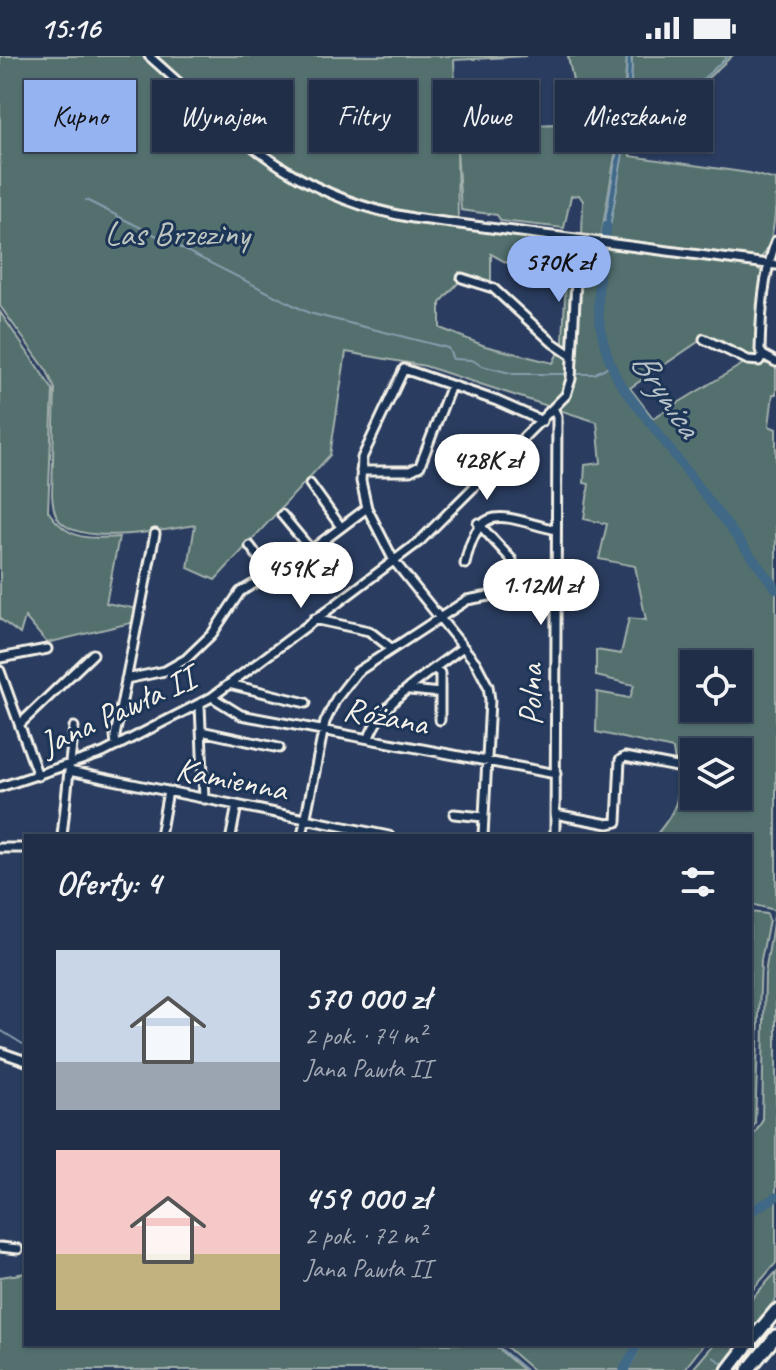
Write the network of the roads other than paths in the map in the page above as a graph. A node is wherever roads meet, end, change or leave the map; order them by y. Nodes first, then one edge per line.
1 (149, 56) edge
2 (578, 240) junction
3 (776, 241) edge
4 (772, 265) edge
5 (462, 278) dead end
6 (704, 339) dead end
7 (763, 355) junction
8 (572, 356) junction
9 (776, 362) edge
10 (451, 385) junction
11 (554, 410) junction
12 (542, 421) junction
13 (361, 471) junction
14 (310, 484) dead end
15 (367, 508) junction
16 (282, 515) dead end
17 (478, 523) junction
18 (341, 527) junction
19 (556, 530) junction
20 (155, 534) dead end
21 (250, 546) dead end
22 (311, 550) junction
23 (512, 560) dead end
24 (394, 561) junction
25 (465, 564) dead end
26 (271, 574) junction
27 (557, 603) junction
28 (438, 616) junction
29 (314, 619) junction
30 (463, 647) junction
31 (391, 648) junction
32 (47, 649) dead end
33 (93, 654) dead end
34 (0, 658) edge
35 (435, 669) junction
36 (0, 671) edge
37 (126, 679) junction
38 (229, 684) junction
39 (410, 690) junction
40 (440, 693) junction
41 (212, 697) junction
42 (306, 703) dead end
43 (200, 705) junction
44 (440, 720) dead end
45 (20, 724) junction
46 (74, 727) dead end
47 (324, 730) junction
48 (201, 731) junction
49 (369, 738) junction
50 (116, 746) junction
51 (279, 748) dead end
52 (488, 761) junction
53 (677, 767) dead end
54 (69, 768) junction
55 (556, 774) junction
56 (38, 776) junction
57 (0, 787) edge
58 (168, 791) junction
59 (204, 799) junction
60 (237, 805) junction
61 (454, 814) dead end
62 (555, 814) junction
63 (483, 817) junction
64 (306, 819) junction
65 (62, 834) edge
66 (160, 834) edge
67 (231, 834) edge
68 (302, 834) edge
69 (371, 834) edge
70 (483, 834) edge
71 (555, 834) edge
72 (0, 848) edge
73 (24, 848) edge
74 (0, 1052) edge
75 (24, 1060) edge
76 (0, 1247) edge
77 (18, 1249) dead end
78 (776, 1311) edge
79 (776, 1336) edge
80 (752, 1339) edge
81 (747, 1346) edge
82 (728, 1370) edge
83 (748, 1370) edge

1 - 2 street
2 - 4 street
2 - 8 street, Jana Pawła II
3 - 4 street
4 - 7 street
5 - 8 street
6 - 7 street
7 - 9 street
8 - 11 street, Jana Pawła II
10 - 12 street
10 - 13 street
10 - 13 street
11 - 12 street, Jana Pawła II
11 - 19 street, Polna
12 - 24 street, Jana Pawła II
13 - 15 street
14 - 18 street
15 - 18 street
15 - 24 street
16 - 22 street
17 - 19 street
17 - 23 street
17 - 25 street
18 - 22 street
19 - 27 street, Polna
20 - 37 street
21 - 26 street
22 - 26 street
24 - 28 street
24 - 29 street, Jana Pawła II
26 - 37 street
27 - 28 street
27 - 55 street, Polna
28 - 30 street
28 - 31 street
29 - 31 street
29 - 38 street, Jana Pawła II
30 - 35 street
30 - 52 street
31 - 47 street
32 - 34 street
33 - 45 street
35 - 39 street
35 - 40 street
36 - 45 street
37 - 50 street
38 - 41 street, Jana Pawła II
38 - 42 street
39 - 40 street
39 - 49 street
40 - 44 street
41 - 43 street, Jana Pawła II
41 - 47 street, Różana
43 - 48 street
43 - 50 street, Jana Pawła II
45 - 56 street
46 - 54 street
47 - 49 street, Różana
47 - 64 street
48 - 51 street
48 - 59 street
49 - 52 street, Różana
50 - 54 street, Jana Pawła II
52 - 55 street, Różana
52 - 63 street
53 - 62 street
54 - 56 street, Jana Pawła II
54 - 58 street, Kamienna
54 - 65 street
55 - 62 street, Polna
56 - 57 street, Jana Pawła II
58 - 59 street, Kamienna
58 - 66 street
59 - 60 street, Kamienna
60 - 64 street, Kamienna
60 - 67 street
61 - 63 street
62 - 71 street, Polna
63 - 70 street
64 - 68 street
64 - 69 street, Kamienna
72 - 73 street
74 - 75 street
76 - 77 street
78 - 80 highway
79 - 83 highway
81 - 82 highway

